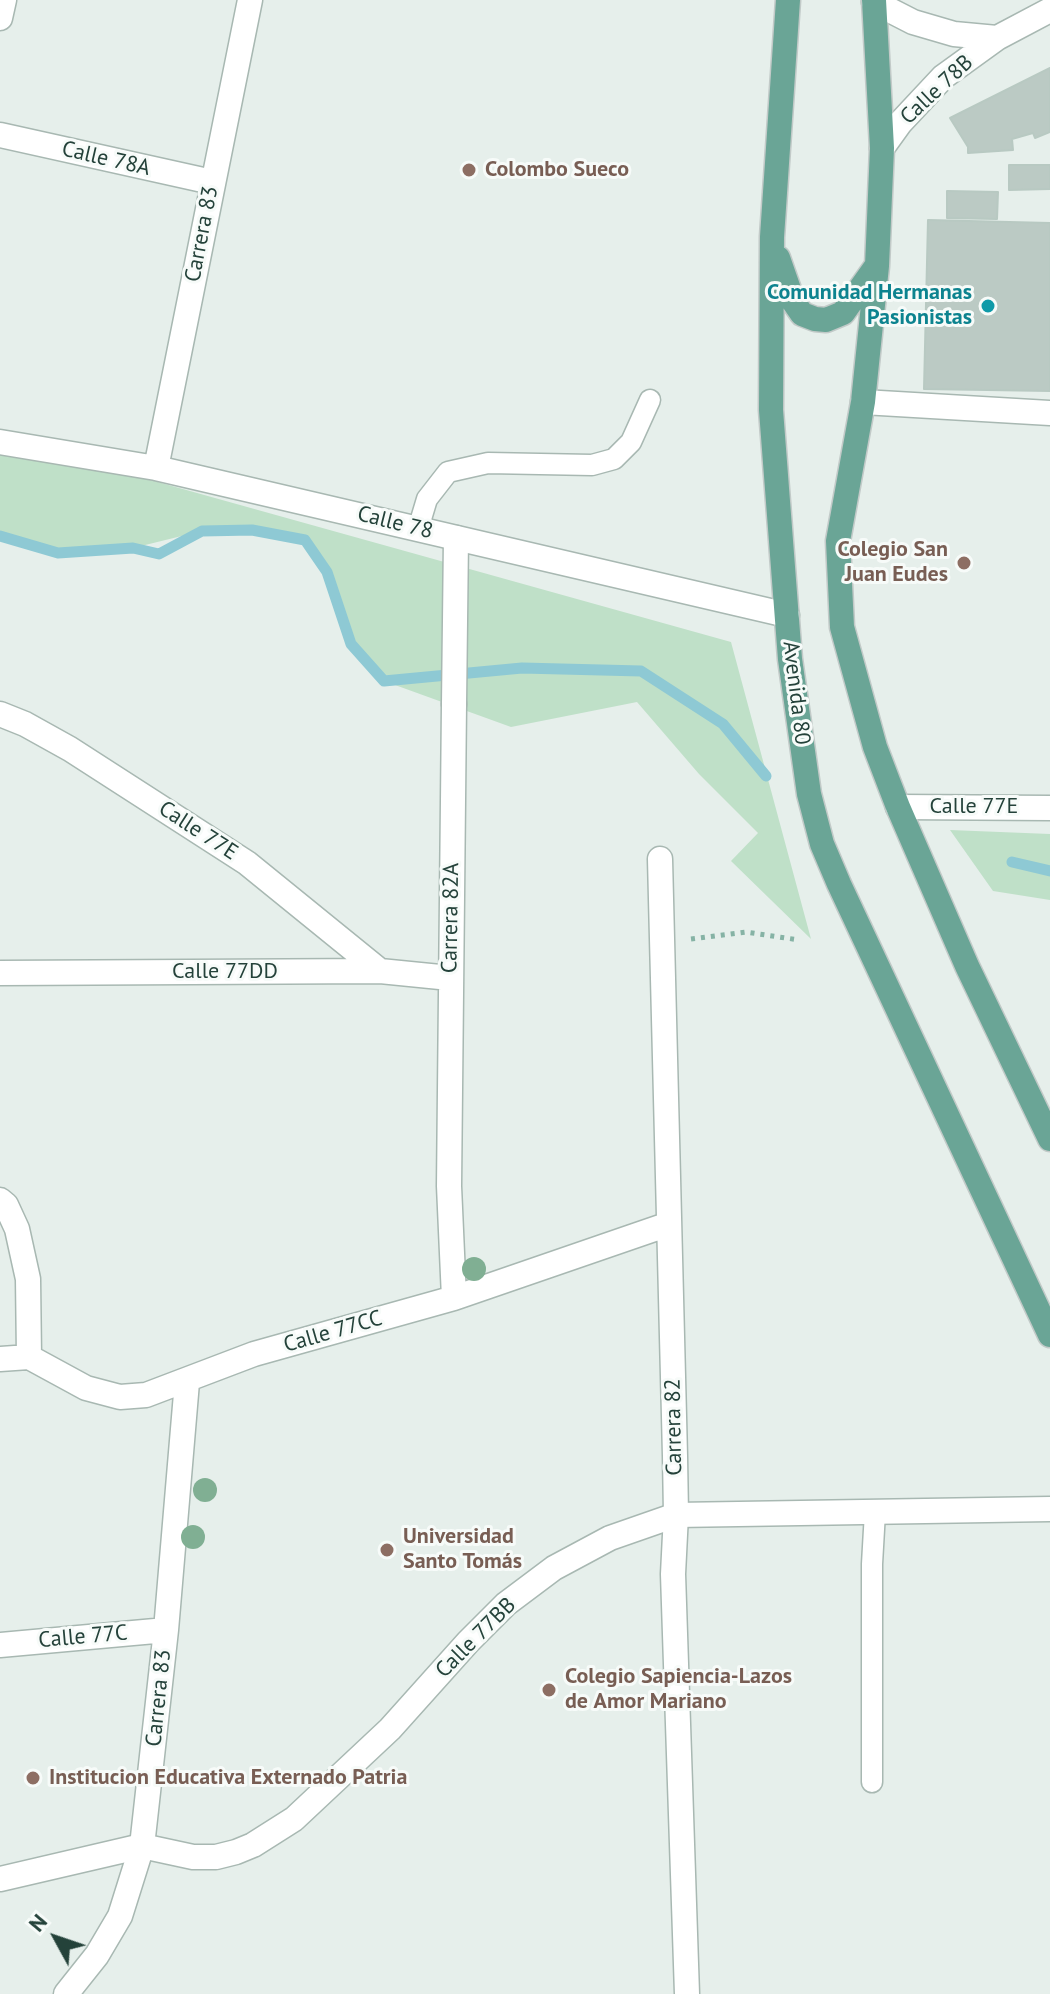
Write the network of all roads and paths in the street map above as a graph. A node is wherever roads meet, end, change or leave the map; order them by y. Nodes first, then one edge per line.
1 (4, 0) edge
2 (250, 0) edge
3 (788, 0) edge
4 (874, 1) edge
5 (1050, 10) edge
6 (0, 18) edge
7 (997, 38) junction
8 (0, 135) edge
9 (882, 148) junction
10 (212, 182) junction
11 (772, 237) junction
12 (877, 266) junction
13 (650, 400) dead end
14 (863, 402) junction
15 (1050, 413) edge
16 (0, 442) edge
17 (156, 468) junction
18 (418, 529) junction
19 (456, 538) junction
20 (787, 615) junction
21 (0, 714) edge
22 (898, 807) junction
23 (1050, 808) edge
24 (660, 859) dead end
25 (662, 940) junction
26 (799, 940) dead end
27 (380, 971) junction
28 (0, 973) edge
29 (450, 978) junction
30 (1050, 1139) edge
31 (0, 1200) edge
32 (669, 1224) junction
33 (454, 1298) junction
34 (1050, 1335) edge
35 (29, 1357) junction
36 (0, 1359) edge
37 (187, 1382) junction
38 (1050, 1509) edge
39 (875, 1512) junction
40 (676, 1515) junction
41 (166, 1630) junction
42 (0, 1645) edge
43 (872, 1782) dead end
44 (142, 1846) junction
45 (0, 1879) edge
46 (66, 1994) edge
47 (687, 1994) edge

1 - 6 street
2 - 10 street, Carrera 83
3 - 11 main road, Avenida 80
4 - 7 street, Calle 78B
4 - 9 main road
5 - 7 street, Calle 78B
7 - 9 street, Calle 78B
8 - 10 street, Calle 78A
9 - 12 main road
10 - 17 street, Carrera 83
11 - 12 main road
11 - 20 main road, Avenida 80
12 - 14 main road
13 - 18 lane
14 - 15 street
14 - 22 main road
16 - 17 street, Calle 78
17 - 18 street, Calle 78
18 - 19 street, Calle 78
19 - 20 street, Calle 78
19 - 29 street, Carrera 82A
20 - 34 main road, Avenida 80
21 - 27 street, Calle 77E
22 - 23 street, Calle 77E
22 - 30 main road
24 - 25 street, Carrera 82
25 - 26 path
25 - 32 street, Carrera 82
27 - 28 street, Calle 77DD
27 - 29 street, Calle 77DD
29 - 33 street, Carrera 82A
31 - 35 street
32 - 33 street, Calle 77CC
32 - 40 street, Carrera 82
33 - 37 street, Calle 77CC
35 - 36 street
35 - 37 street, Calle 77CC
37 - 41 street, Carrera 83
38 - 39 street, Calle 77BB
39 - 40 street, Calle 77BB
39 - 43 lane
40 - 44 street, Calle 77BB
40 - 47 street, Carrera 82
41 - 42 street, Calle 77C
41 - 44 street, Carrera 83
44 - 45 street, Calle 77BB
44 - 46 street, Carrera 83

